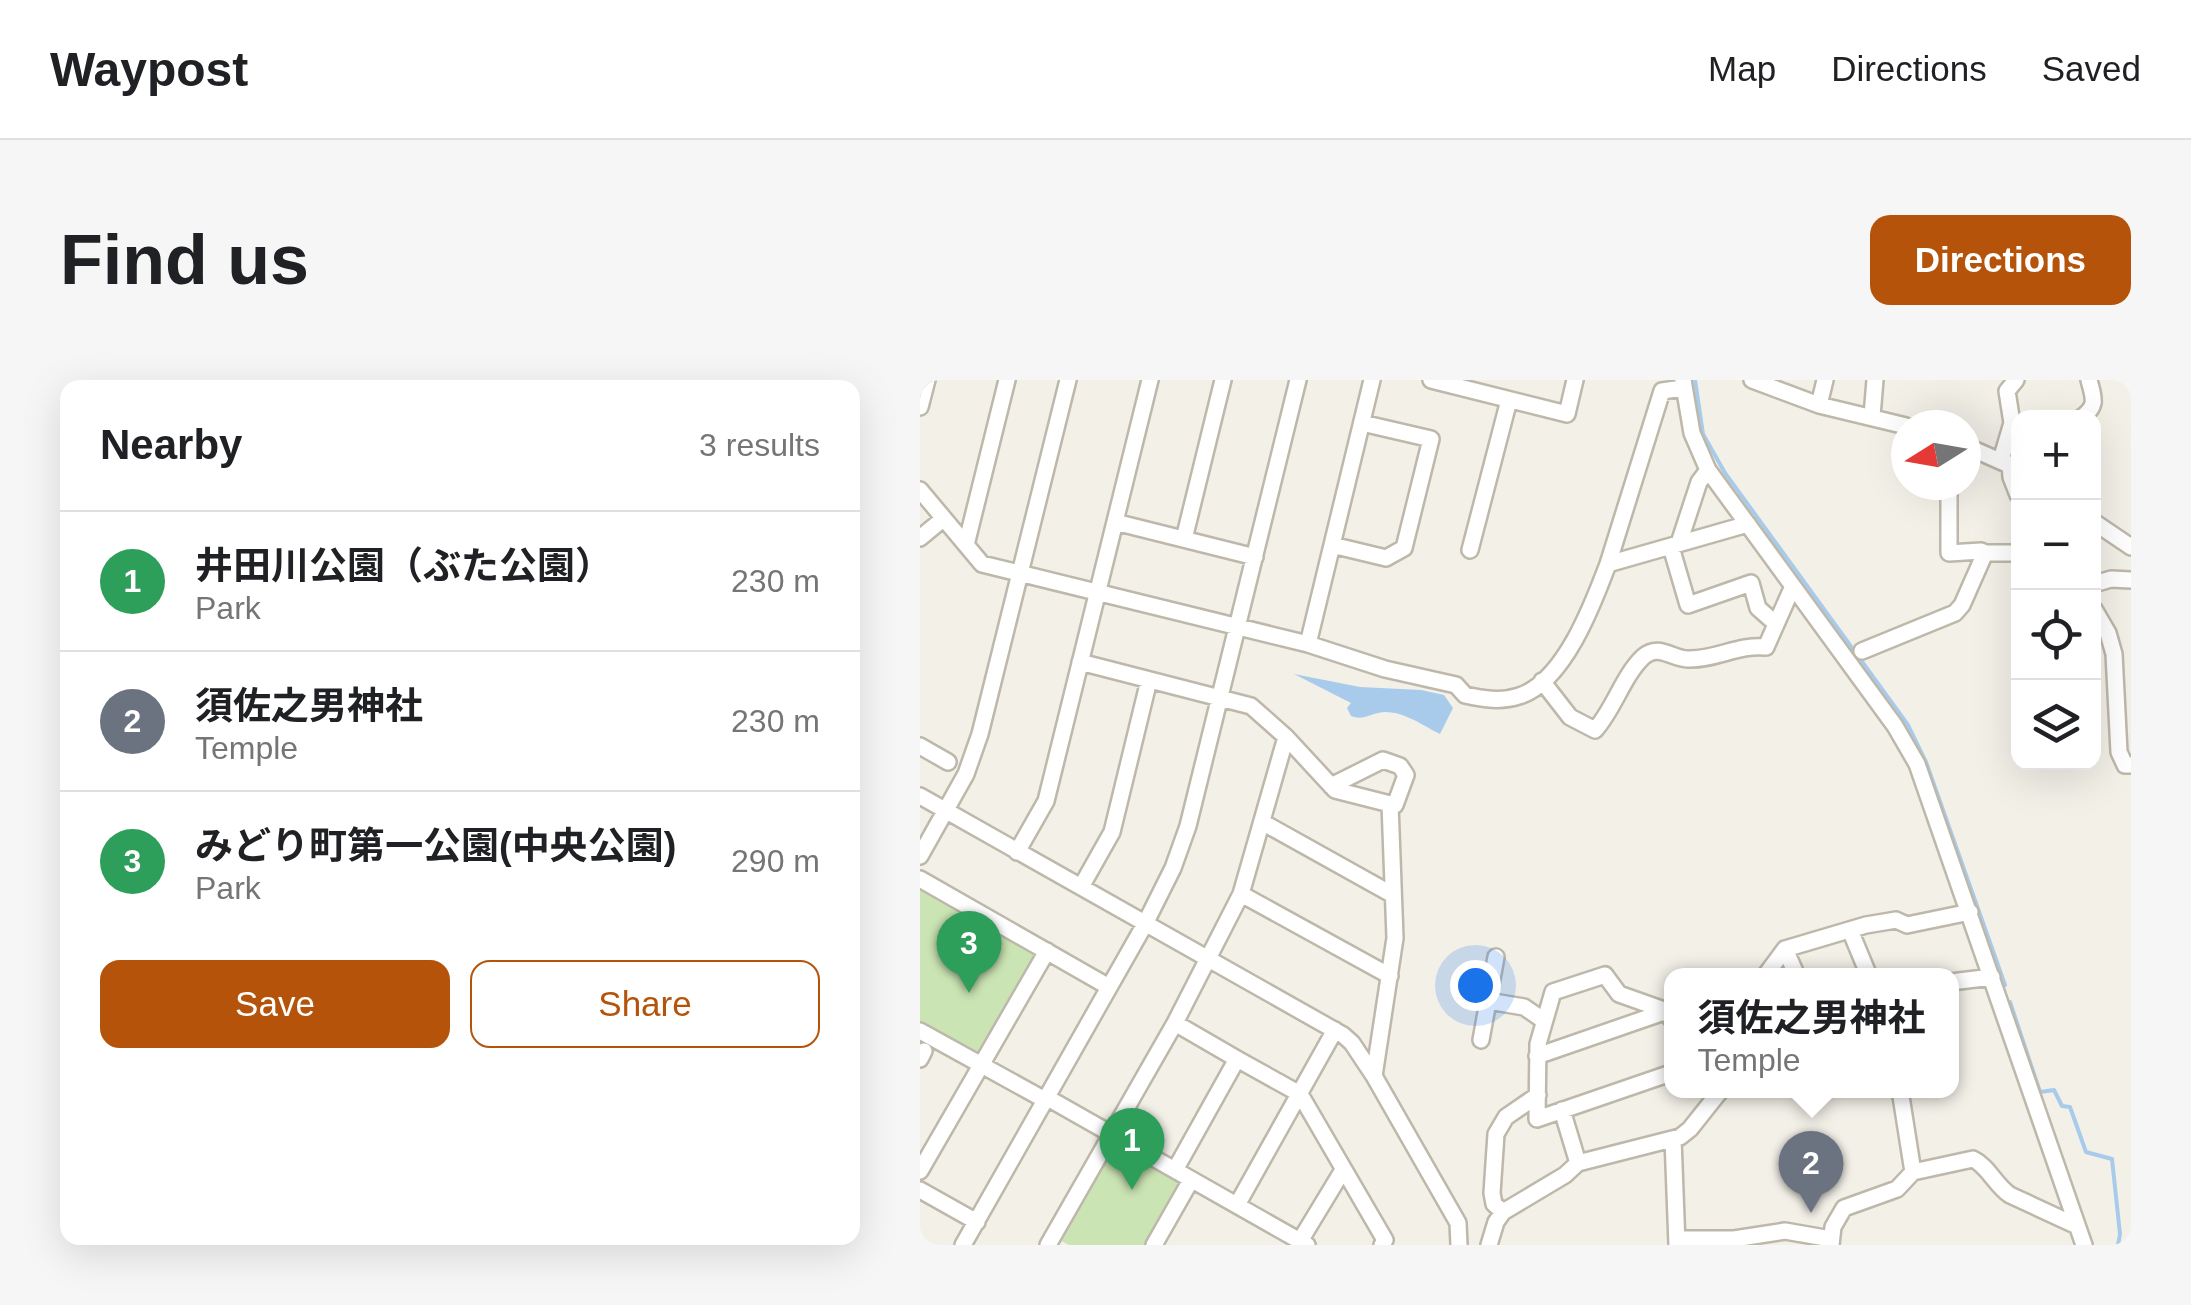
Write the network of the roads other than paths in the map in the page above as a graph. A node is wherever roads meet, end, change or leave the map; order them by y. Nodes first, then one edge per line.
1 (927, 380) edge
2 (1007, 380) edge
3 (1068, 380) edge
4 (1150, 380) edge
5 (1223, 380) edge
6 (1298, 380) edge
7 (1372, 380) edge
8 (1431, 380) edge
9 (1575, 380) edge
10 (1752, 380) edge
11 (1825, 380) edge
12 (1875, 380) edge
13 (2016, 380) edge
14 (2089, 380) edge
15 (1683, 384) edge
16 (1509, 400) junction
17 (1819, 405) junction
18 (920, 407) edge
19 (2091, 410) edge
20 (1872, 416) junction
21 (1362, 422) junction
22 (1891, 422) edge
23 (1981, 452) edge
24 (2010, 464) edge
25 (1708, 470) junction
26 (920, 490) edge
27 (1949, 500) edge
28 (943, 519) junction
29 (1114, 522) junction
30 (1748, 524) junction
31 (2101, 527) edge
32 (920, 538) edge
33 (1184, 539) junction
34 (966, 544) junction
35 (1332, 545) junction
36 (1675, 545) junction
37 (2131, 548) edge
38 (1470, 550) dead end
39 (2011, 553) edge
40 (1985, 554) junction
41 (1254, 557) junction
42 (1608, 564) junction
43 (1020, 574) junction
44 (2131, 580) edge
45 (2101, 582) edge
46 (1792, 586) junction
47 (1096, 592) junction
48 (2101, 621) edge
49 (1775, 623) junction
50 (1236, 627) junction
51 (1308, 644) junction
52 (1862, 651) dead end
53 (2123, 654) edge
54 (1080, 662) junction
55 (1148, 680) junction
56 (1542, 681) junction
57 (1220, 698) junction
58 (1286, 737) junction
59 (920, 746) edge
60 (948, 762) dead end
61 (2131, 765) edge
62 (1331, 786) junction
63 (920, 796) edge
64 (1390, 804) junction
65 (948, 811) junction
66 (1262, 822) junction
67 (1017, 852) junction
68 (920, 856) edge
69 (920, 879) edge
70 (1081, 887) junction
71 (1241, 894) junction
72 (1394, 895) junction
73 (1970, 912) junction
74 (1145, 924) junction
75 (1850, 930) junction
76 (1786, 949) junction
77 (1046, 951) junction
78 (1496, 958) dead end
79 (1209, 960) junction
80 (1771, 968) edge
81 (1794, 968) edge
82 (1866, 968) edge
83 (1390, 976) junction
84 (1992, 977) junction
85 (1959, 981) edge
86 (1109, 987) junction
87 (1488, 1001) junction
88 (1664, 1013) edge
89 (1664, 1017) edge
90 (1544, 1020) junction
91 (1175, 1023) junction
92 (1335, 1030) junction
93 (920, 1031) edge
94 (1481, 1040) dead end
95 (1537, 1056) junction
96 (1237, 1059) junction
97 (983, 1065) junction
98 (1374, 1076) junction
99 (1664, 1076) edge
100 (1300, 1094) junction
101 (1538, 1095) junction
102 (1711, 1098) edge
103 (1901, 1098) edge
104 (1046, 1099) junction
105 (1562, 1110) junction
106 (1111, 1134) junction
107 (1674, 1139) junction
108 (1578, 1162) junction
109 (1175, 1170) junction
110 (1343, 1170) junction
111 (920, 1171) edge
112 (1912, 1172) junction
113 (1191, 1180) junction
114 (920, 1190) edge
115 (1237, 1205) junction
116 (1503, 1212) junction
117 (976, 1222) junction
118 (2077, 1226) junction
119 (1677, 1242) edge
120 (1830, 1242) edge
121 (1304, 1243) edge
122 (963, 1245) edge
123 (1048, 1245) edge
124 (1154, 1245) edge
125 (1382, 1245) edge
126 (1459, 1245) edge
127 (1488, 1245) edge
128 (2084, 1245) edge

1 - 18 street
2 - 34 street
3 - 43 street
4 - 29 street
5 - 33 street
6 - 41 street
7 - 21 street
8 - 16 street
9 - 16 street
10 - 17 street
11 - 17 street
12 - 20 street
13 - 24 street
14 - 19 street
15 - 25 street
15 - 42 street
16 - 38 street
17 - 20 street
20 - 22 street
21 - 35 street
21 - 35 street
23 - 24 street
25 - 30 street
25 - 36 street
26 - 28 street
27 - 40 street
28 - 32 street
28 - 34 street
29 - 33 street
29 - 47 street
30 - 36 street
30 - 46 street
31 - 37 street
33 - 41 street
34 - 43 street
35 - 51 street
36 - 42 street
36 - 49 street
39 - 40 street
40 - 52 street
41 - 50 street
42 - 56 street
43 - 47 street
43 - 65 street
44 - 45 street
46 - 49 street
46 - 73 street
47 - 50 street
47 - 54 street
48 - 53 street
49 - 56 street
50 - 51 street
50 - 57 street
51 - 56 street
53 - 61 street
54 - 55 street
54 - 67 street
55 - 57 street
55 - 70 street
57 - 58 street
57 - 74 street
58 - 62 street
58 - 66 street
59 - 60 street
62 - 64 street
62 - 64 street
63 - 65 street
64 - 72 street
65 - 67 street
65 - 68 street
66 - 71 street
66 - 72 street
67 - 70 street
69 - 77 street
70 - 74 street
71 - 79 street
71 - 83 street
72 - 83 street
73 - 75 street
73 - 84 street
74 - 79 street
74 - 86 street
75 - 76 street
75 - 82 street
76 - 80 street
76 - 81 street
77 - 86 street
77 - 97 street
78 - 87 street
79 - 91 street
79 - 92 street
83 - 98 street
84 - 85 street
84 - 118 street
86 - 104 street
87 - 90 street
87 - 94 street
88 - 90 street
89 - 95 street
90 - 95 street
91 - 96 street
91 - 106 street
92 - 98 street
92 - 100 street
93 - 97 street
95 - 101 street
96 - 100 street
96 - 109 street
97 - 104 street
97 - 111 street
98 - 126 street
99 - 105 street
100 - 110 street
100 - 115 street
101 - 105 street
101 - 116 street
102 - 107 street
103 - 112 street
104 - 106 street
104 - 117 street
105 - 108 street
106 - 109 street
106 - 123 street
107 - 108 street
107 - 119 street
108 - 116 street
109 - 113 street
110 - 121 street
110 - 125 street
112 - 118 street
112 - 120 street
113 - 115 street
113 - 124 street
114 - 117 street
115 - 121 street
116 - 127 street
117 - 122 street
118 - 128 street
119 - 120 street

